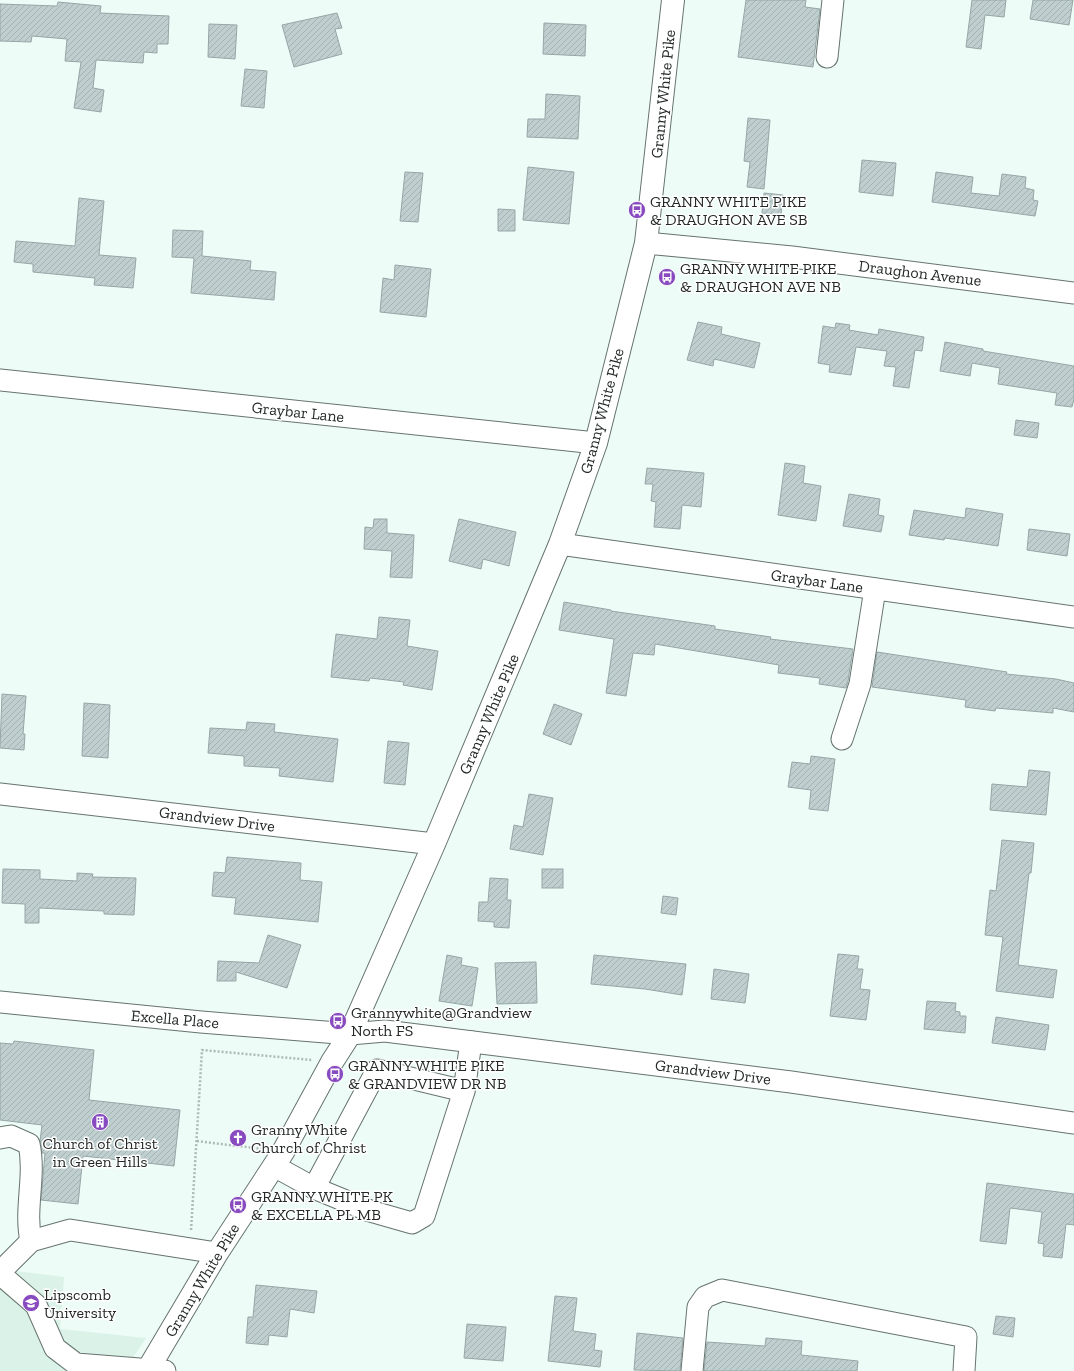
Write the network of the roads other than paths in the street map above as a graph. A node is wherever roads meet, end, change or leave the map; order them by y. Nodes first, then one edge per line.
1 (673, 0) edge
2 (832, 0) edge
3 (827, 58) dead end
4 (646, 243) junction
5 (1074, 293) edge
6 (0, 380) edge
7 (596, 443) junction
8 (560, 544) junction
9 (875, 589) junction
10 (1074, 617) edge
11 (842, 739) dead end
12 (0, 794) edge
13 (434, 844) junction
14 (0, 1002) edge
15 (350, 1034) junction
16 (471, 1042) junction
17 (464, 1091) junction
18 (1074, 1123) edge
19 (0, 1138) edge
20 (278, 1159) junction
21 (314, 1188) junction
22 (31, 1241) junction
23 (217, 1253) junction
24 (0, 1273) edge
25 (74, 1367) edge
26 (154, 1370) edge
27 (692, 1371) edge
28 (964, 1371) edge

1 - 4 main road, Granny White Pike
2 - 3 street
4 - 5 street, Draughon Avenue
4 - 7 main road, Granny White Pike
6 - 7 street, Graybar Lane
7 - 8 main road, Granny White Pike
8 - 9 street, Graybar Lane
8 - 13 main road, Granny White Pike
9 - 10 street, Graybar Lane
9 - 11 street
12 - 13 street, Grandview Drive
13 - 15 main road, Granny White Pike
14 - 15 street, Excella Place
15 - 16 street, Grandview Drive
15 - 20 main road, Granny White Pike
16 - 17 street
16 - 18 street, Grandview Drive
17 - 21 street
17 - 21 street
19 - 22 street
20 - 21 street
20 - 23 main road, Granny White Pike
22 - 23 street
22 - 24 street
23 - 26 main road, Granny White Pike
24 - 25 street
25 - 26 street
27 - 28 street

